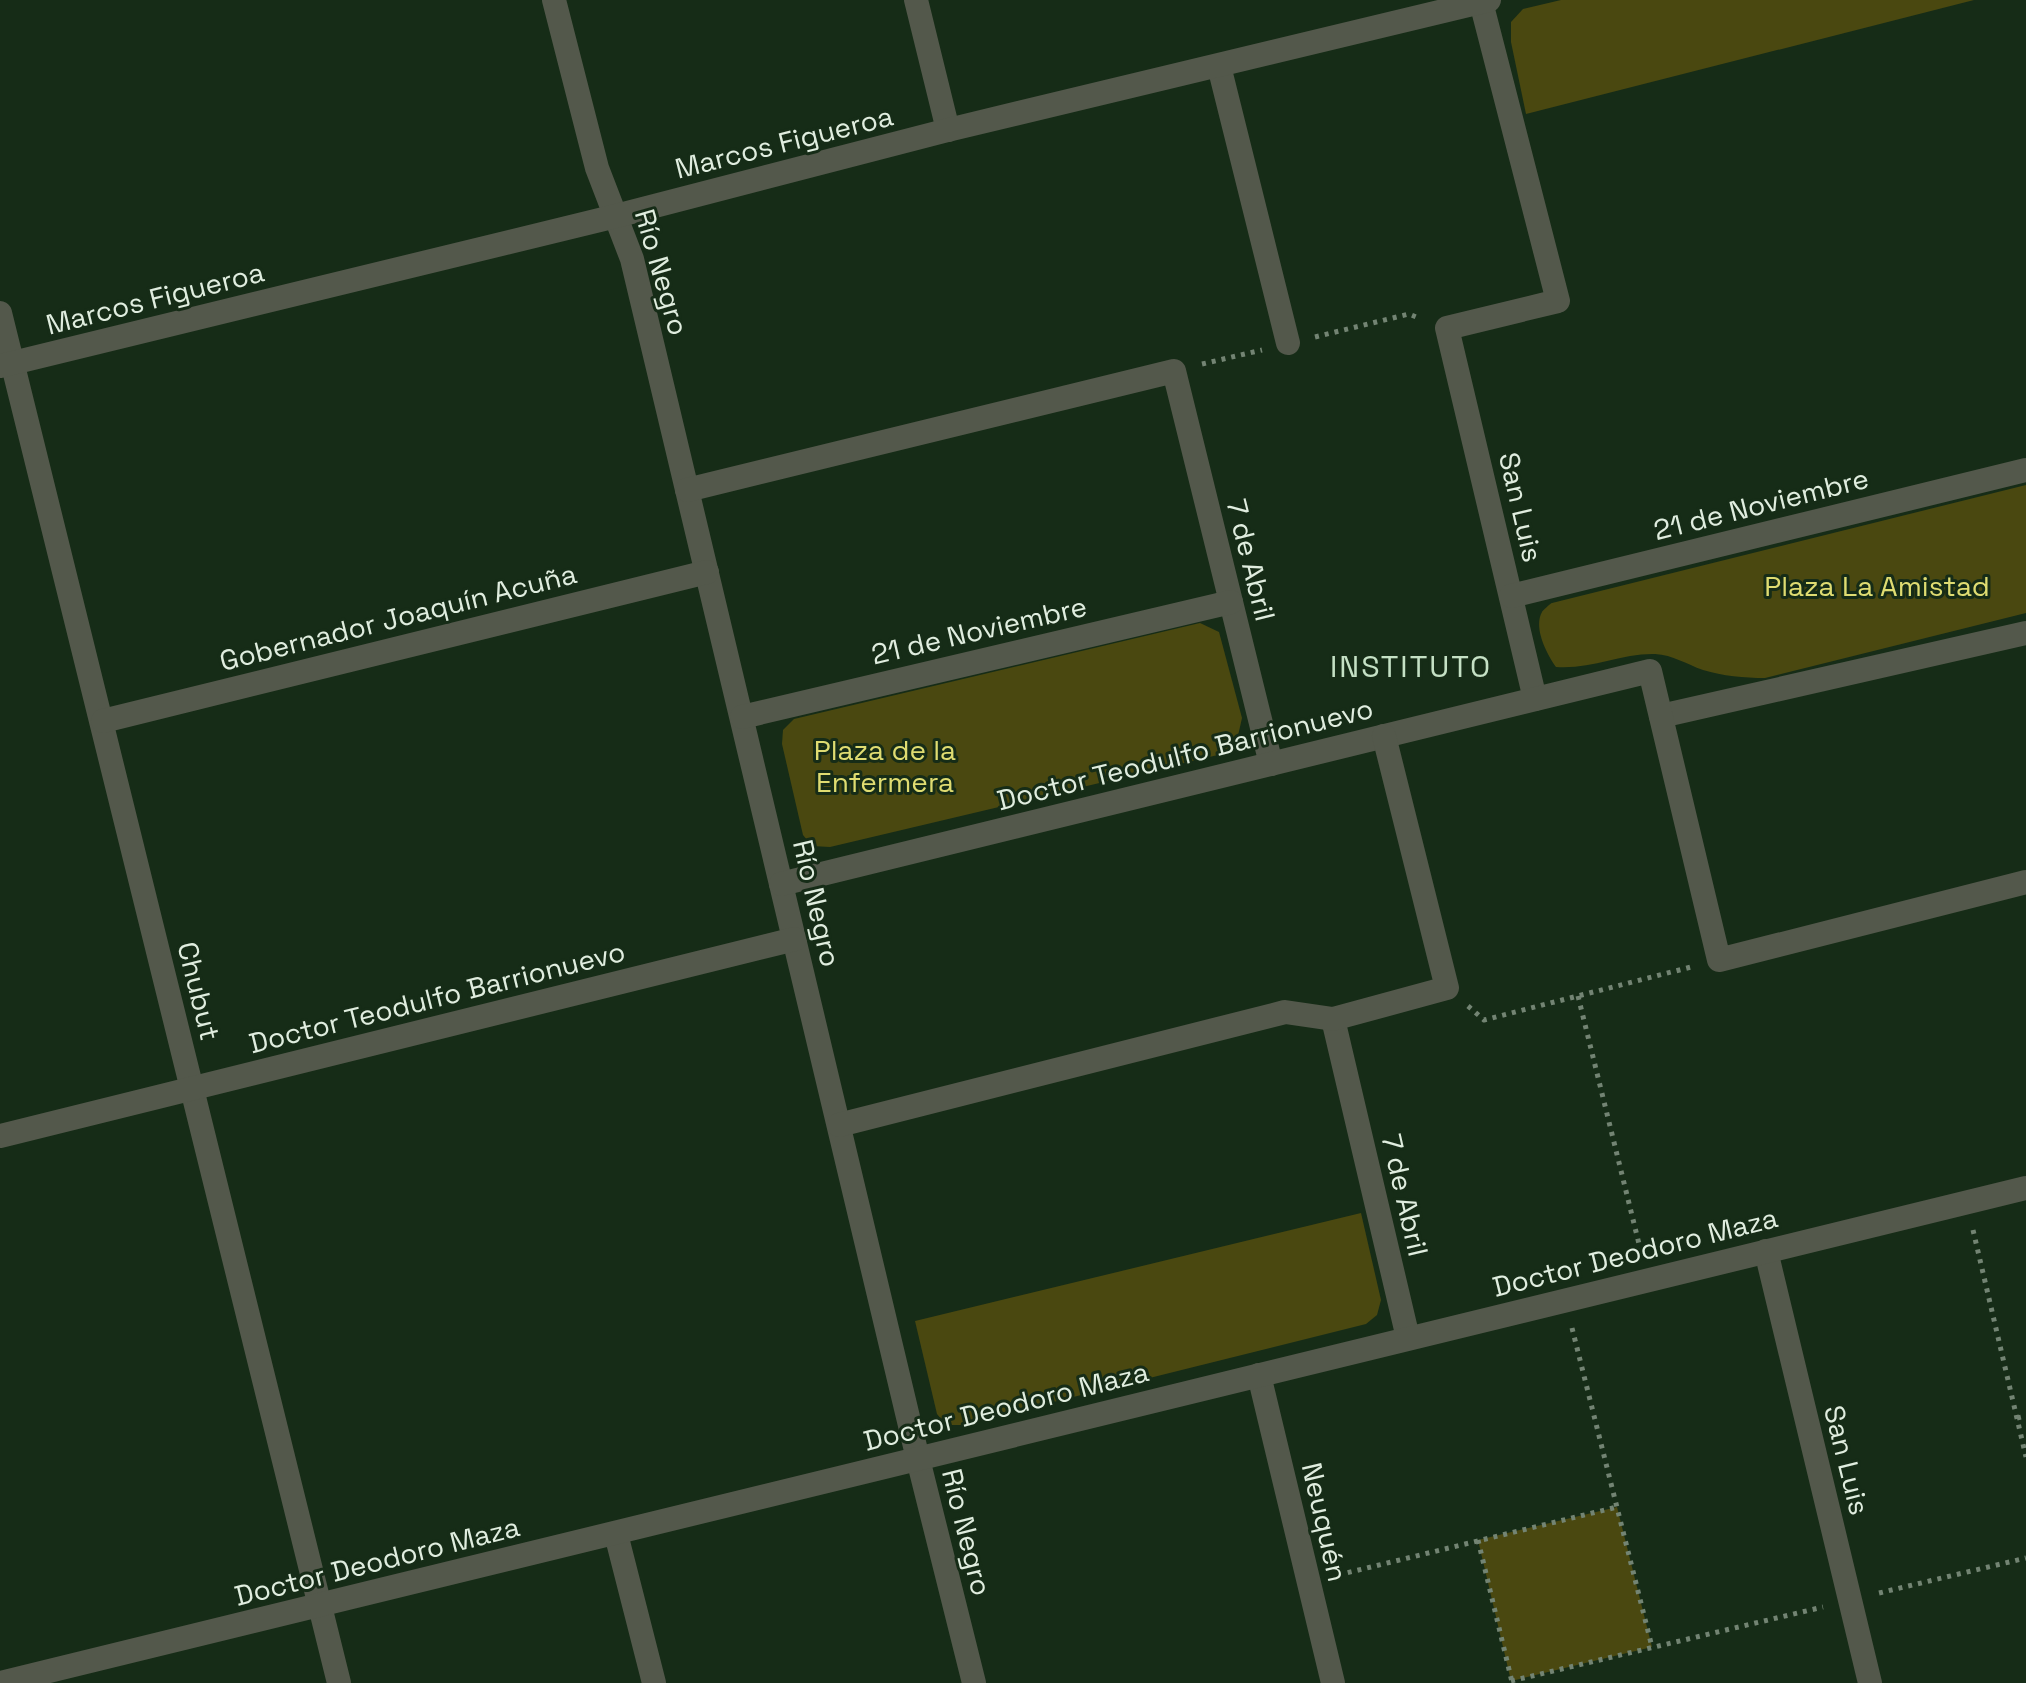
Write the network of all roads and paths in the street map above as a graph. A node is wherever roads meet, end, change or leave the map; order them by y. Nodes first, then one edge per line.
1 (554, 0) edge
2 (916, 0) edge
3 (1485, 1) edge
4 (1422, 8) edge
5 (1219, 66) junction
6 (948, 130) junction
7 (616, 216) junction
8 (0, 313) edge
9 (1288, 343) dead end
10 (6, 365) edge
11 (2026, 470) edge
12 (687, 490) junction
13 (707, 572) junction
14 (1511, 596) junction
15 (1231, 602) junction
16 (2026, 633) edge
17 (1535, 699) junction
18 (1661, 716) junction
19 (742, 717) junction
20 (103, 721) junction
21 (1384, 736) junction
22 (1271, 764) junction
23 (2026, 882) edge
24 (781, 884) junction
25 (795, 939) junction
26 (1719, 960) junction
27 (1447, 988) junction
28 (1578, 996) junction
29 (1333, 1019) junction
30 (191, 1088) junction
31 (839, 1125) junction
32 (0, 1136) edge
33 (2026, 1188) edge
34 (1967, 1202) junction
35 (1766, 1251) junction
36 (1648, 1280) junction
37 (1565, 1300) junction
38 (1408, 1338) junction
39 (1259, 1375) junction
40 (2026, 1416) edge
41 (2017, 1418) junction
42 (2026, 1457) edge
43 (918, 1459) junction
44 (1617, 1507) junction
45 (616, 1534) junction
46 (1478, 1540) junction
47 (2026, 1558) edge
48 (1309, 1582) junction
49 (1850, 1600) junction
50 (320, 1605) junction
51 (1652, 1647) junction
52 (1512, 1682) edge
53 (0, 1683) edge
54 (339, 1683) edge
55 (654, 1683) edge
56 (974, 1683) edge
57 (1333, 1683) edge
58 (1870, 1683) edge

1 - 7 street, Río Negro
2 - 6 street
3 - 4 street, Marcos Figueroa
3 - 14 street, San Luis
4 - 5 street, Marcos Figueroa
5 - 6 street, Marcos Figueroa
5 - 9 street
6 - 7 street, Marcos Figueroa
7 - 10 street, Marcos Figueroa
7 - 12 street, Río Negro
8 - 10 street, Chubut
10 - 20 street, Chubut
11 - 14 street, 21 de Noviembre
12 - 13 street, Río Negro
12 - 15 street, 7 de Abril
13 - 19 street, Río Negro
13 - 20 street, Gobernador Joaquín Acuña
14 - 17 street, San Luis
15 - 19 street, 21 de Noviembre
15 - 22 street, 7 de Abril
16 - 18 street
17 - 18 street, Doctor Teodulfo Barrionuevo
17 - 21 street, Doctor Teodulfo Barrionuevo
18 - 26 street
19 - 24 street, Río Negro
20 - 30 street, Chubut
21 - 22 street, Doctor Teodulfo Barrionuevo
21 - 27 street
22 - 24 street, Doctor Teodulfo Barrionuevo
23 - 26 street
24 - 25 street, Río Negro
25 - 30 street, Doctor Teodulfo Barrionuevo
25 - 31 street, Río Negro
26 - 28 path
27 - 28 path
27 - 29 street
28 - 36 path
29 - 31 street
29 - 38 street, 7 de Abril
30 - 32 street, Doctor Teodulfo Barrionuevo
30 - 50 street, Chubut
31 - 43 street, Río Negro
33 - 34 street, Doctor Deodoro Maza
34 - 35 street, Doctor Deodoro Maza
34 - 41 path
35 - 36 street, Doctor Deodoro Maza
35 - 49 street, San Luis
36 - 37 street, Doctor Deodoro Maza
37 - 38 street, Doctor Deodoro Maza
37 - 44 path
38 - 39 street, Doctor Deodoro Maza
39 - 43 street, Doctor Deodoro Maza
39 - 48 street, Neuquén
40 - 41 path
41 - 42 path
43 - 45 street, Doctor Deodoro Maza
43 - 56 street, Río Negro
44 - 46 path
44 - 51 path
45 - 50 street, Doctor Deodoro Maza
45 - 55 street
46 - 48 path
46 - 52 path
47 - 49 path
48 - 57 street, Neuquén
49 - 51 path
49 - 58 street, San Luis
50 - 53 street, Doctor Deodoro Maza
50 - 54 street, Chubut
51 - 52 path

